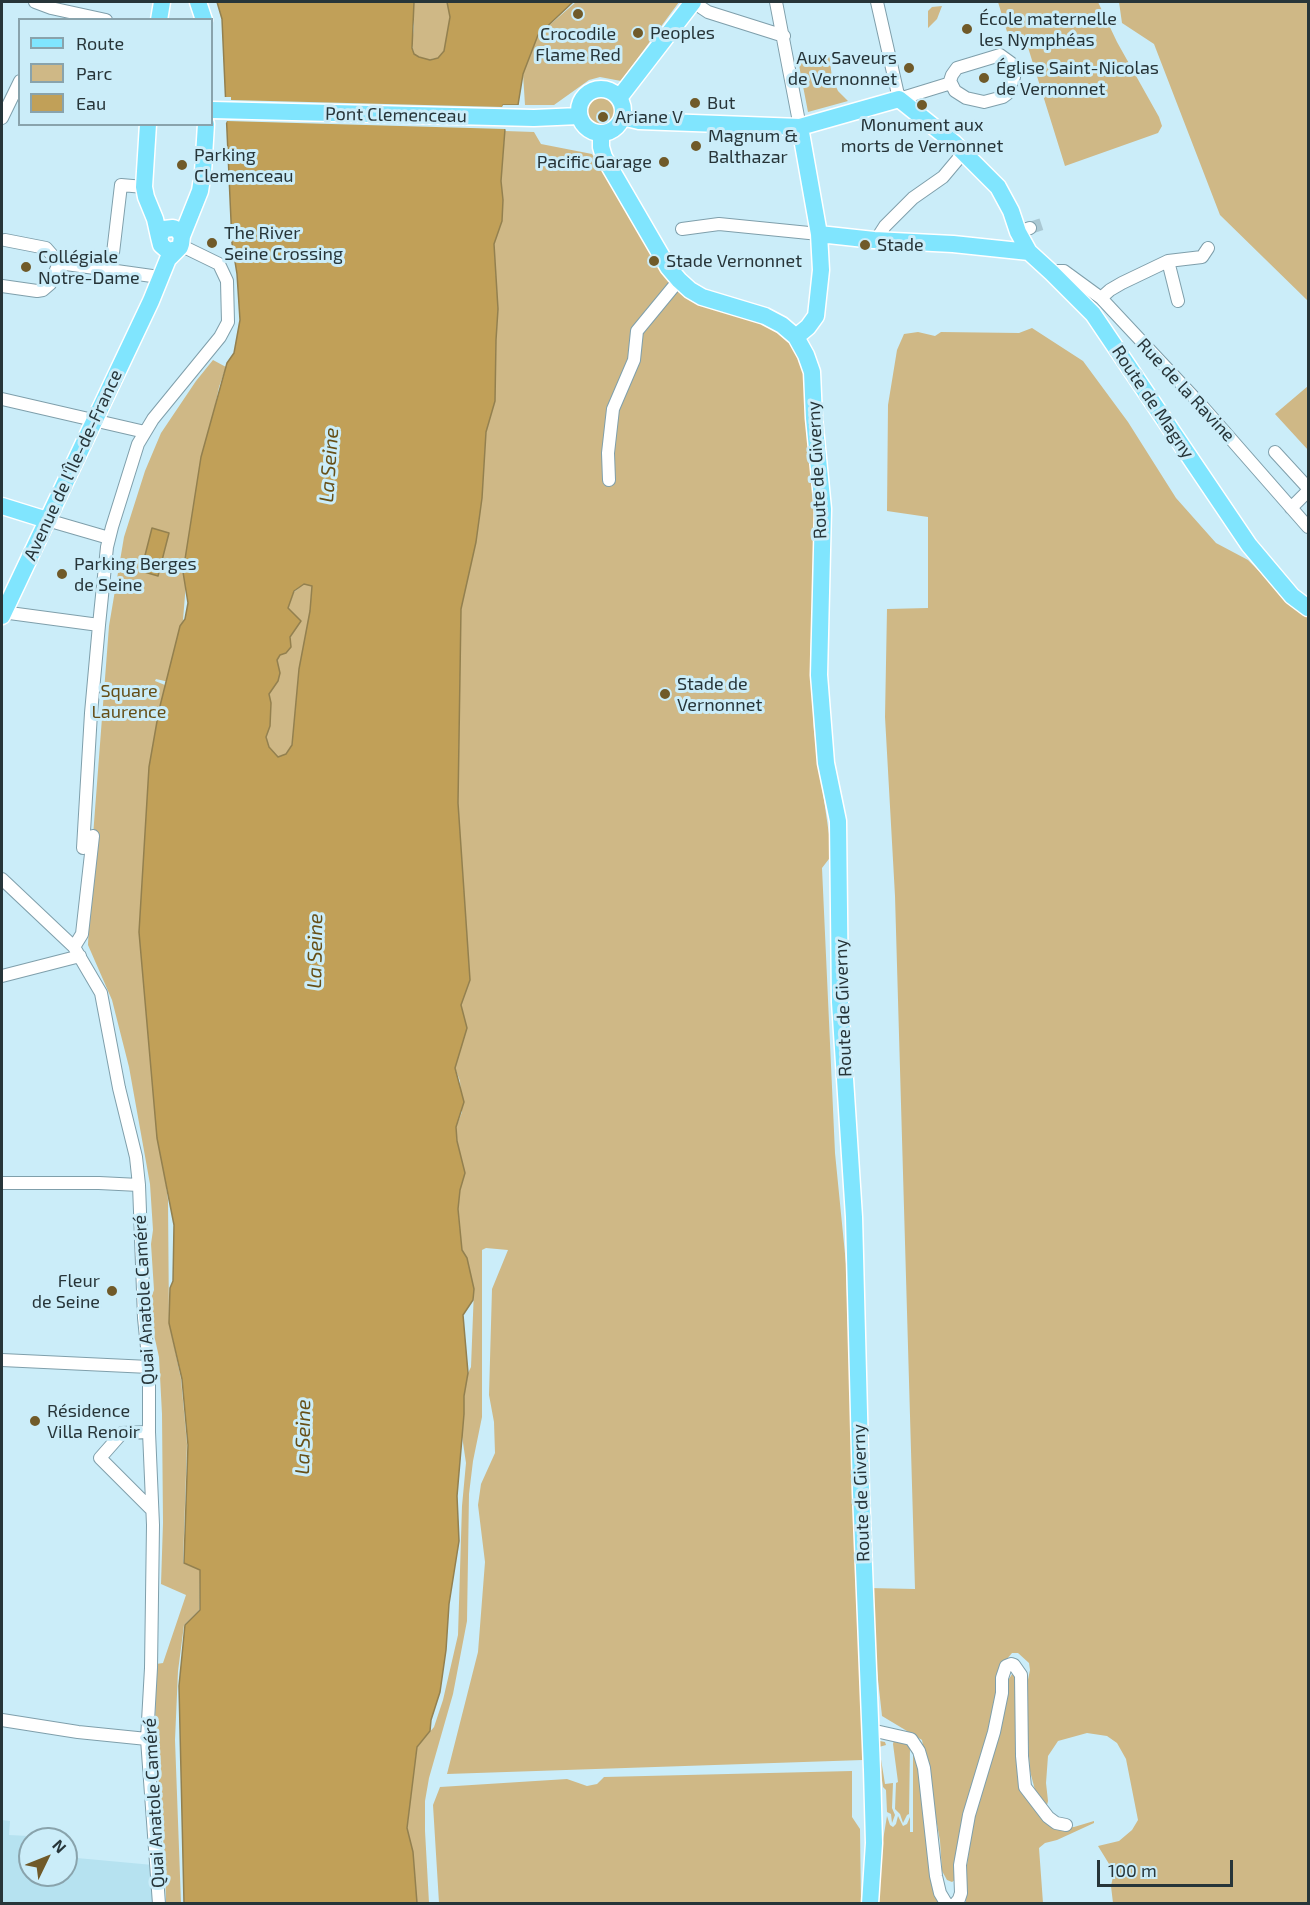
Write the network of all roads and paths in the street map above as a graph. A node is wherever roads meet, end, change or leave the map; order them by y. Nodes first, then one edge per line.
1 (35, 2) edge
2 (162, 2) edge
3 (693, 2) edge
4 (776, 2) edge
5 (876, 2) edge
6 (50, 10) edge
7 (95, 18) edge
8 (159, 18) edge
9 (784, 36) junction
10 (951, 83) junction
11 (18, 86) edge
12 (619, 99) junction
13 (899, 99) junction
14 (10, 106) edge
15 (213, 110) edge
16 (579, 116) junction
17 (622, 117) junction
18 (2, 118) edge
19 (148, 126) edge
20 (206, 126) edge
21 (800, 127) junction
22 (602, 134) junction
23 (964, 152) junction
24 (144, 187) junction
25 (682, 229) dead end
26 (171, 234) junction
27 (819, 234) junction
28 (5, 240) dead end
29 (876, 240) junction
30 (1208, 248) dead end
31 (1029, 252) junction
32 (1168, 261) junction
33 (59, 263) junction
34 (111, 270) junction
35 (1052, 273) junction
36 (152, 276) junction
37 (679, 280) junction
38 (2, 286) edge
39 (1101, 298) junction
40 (1178, 301) dead end
41 (144, 314) junction
42 (796, 337) junction
43 (2, 399) edge
44 (94, 420) junction
45 (145, 432) junction
46 (1275, 452) dead end
47 (609, 480) dead end
48 (1308, 489) edge
49 (2, 506) edge
50 (1291, 508) junction
51 (47, 520) junction
52 (1308, 526) edge
53 (109, 538) junction
54 (1308, 608) edge
55 (2, 614) edge
56 (99, 625) junction
57 (2, 879) edge
58 (77, 952) junction
59 (2, 976) edge
60 (2, 1183) edge
61 (139, 1185) junction
62 (2, 1360) edge
63 (149, 1367) junction
64 (149, 1432) junction
65 (152, 1510) junction
66 (2, 1720) edge
67 (871, 1730) junction
68 (147, 1739) junction
69 (1066, 1826) dead end
70 (159, 1904) edge
71 (870, 1904) edge
72 (948, 1904) edge
73 (955, 1904) edge

1 - 6 street
2 - 8 main road
3 - 9 street
3 - 12 main road
4 - 9 street
5 - 13 street
6 - 7 street
9 - 21 street
10 - 10 street
10 - 13 street
11 - 14 street
12 - 16 main road
12 - 17 main road
13 - 21 main road
13 - 23 main road, Route de Magny
14 - 18 street
15 - 16 main road, Pont Clemenceau
16 - 22 main road
17 - 21 main road
17 - 22 main road
19 - 24 main road
20 - 26 main road
21 - 27 main road
22 - 37 main road
23 - 29 street
23 - 31 main road, Route de Magny
24 - 26 main road
24 - 34 street
25 - 27 street
26 - 36 main road, Avenue de l'Île-de-France
26 - 41 main road, Avenue de l'Île-de-France
26 - 45 street
27 - 29 main road
27 - 42 main road
28 - 33 street
29 - 31 main road
30 - 32 street
31 - 35 main road, Route de Magny
32 - 39 street
32 - 40 street
33 - 34 street
33 - 38 street
34 - 36 street
35 - 39 street, Rue de la Ravine
35 - 54 main road, Route de Magny
36 - 41 main road, Avenue de l'Île-de-France
37 - 42 main road
37 - 47 street
39 - 50 street, Rue de la Ravine
41 - 44 main road, Avenue de l'Île-de-France
42 - 67 main road, Route de Giverny
43 - 44 street
44 - 45 street
44 - 51 main road, Avenue de l'Île-de-France
45 - 53 street
46 - 48 street
48 - 50 street
49 - 51 main road
50 - 52 street, Rue de la Ravine
51 - 53 street
51 - 55 main road, Avenue de l'Île-de-France
53 - 56 street
55 - 56 street
56 - 58 street
57 - 58 street, Quai Anatole Caméré
58 - 59 street
58 - 61 street, Quai Anatole Caméré
60 - 61 street
61 - 63 street, Quai Anatole Caméré
62 - 63 street
63 - 64 street, Quai Anatole Caméré
64 - 65 street, Quai Anatole Caméré
64 - 65 street
65 - 68 street, Quai Anatole Caméré
66 - 68 street
67 - 71 main road, Route de Giverny
67 - 72 street
68 - 70 street, Quai Anatole Caméré
69 - 73 street

